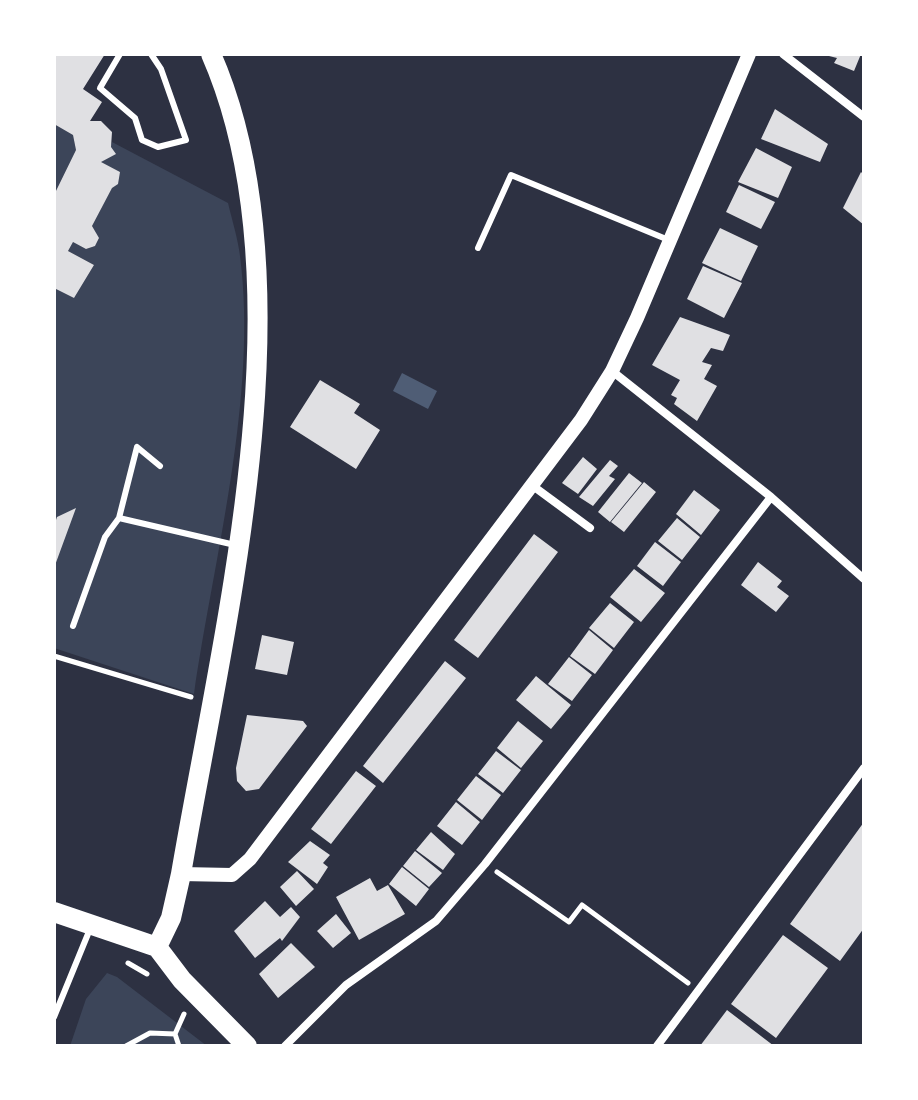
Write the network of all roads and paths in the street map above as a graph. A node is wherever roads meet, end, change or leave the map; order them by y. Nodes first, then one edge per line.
1 (120, 54) edge
2 (151, 54) edge
3 (211, 54) edge
4 (749, 54) edge
5 (783, 54) edge
6 (864, 117) edge
7 (671, 241) junction
8 (478, 248) dead end
9 (612, 371) junction
10 (160, 466) dead end
11 (533, 486) junction
12 (771, 497) junction
13 (119, 518) junction
14 (590, 528) dead end
15 (238, 546) junction
16 (864, 579) edge
17 (73, 626) dead end
18 (54, 656) edge
19 (211, 703) junction
20 (864, 768) edge
21 (485, 864) junction
22 (181, 874) junction
23 (54, 912) edge
24 (98, 928) junction
25 (157, 947) junction
26 (155, 981) dead end
27 (698, 991) junction
28 (176, 1002) dead end
29 (54, 1017) edge
30 (183, 1020) junction
31 (190, 1026) dead end
32 (175, 1034) junction
33 (126, 1046) edge
34 (179, 1046) edge
35 (247, 1046) edge
36 (285, 1046) edge
37 (657, 1046) edge

1 - 2 lane
3 - 15 main road
4 - 7 street
5 - 6 street
7 - 8 lane
7 - 9 street
9 - 11 street
9 - 12 street
10 - 13 lane
11 - 14 street
11 - 22 street
12 - 16 street
12 - 21 street
13 - 15 lane
13 - 17 lane
15 - 19 main road
18 - 19 path
19 - 22 main road
20 - 27 street
21 - 27 path
21 - 36 street
22 - 25 main road
23 - 24 main road
24 - 25 main road
24 - 26 path
24 - 29 lane
25 - 35 main road
27 - 37 street
28 - 30 path
30 - 31 path
30 - 32 path
32 - 33 path
32 - 34 path

